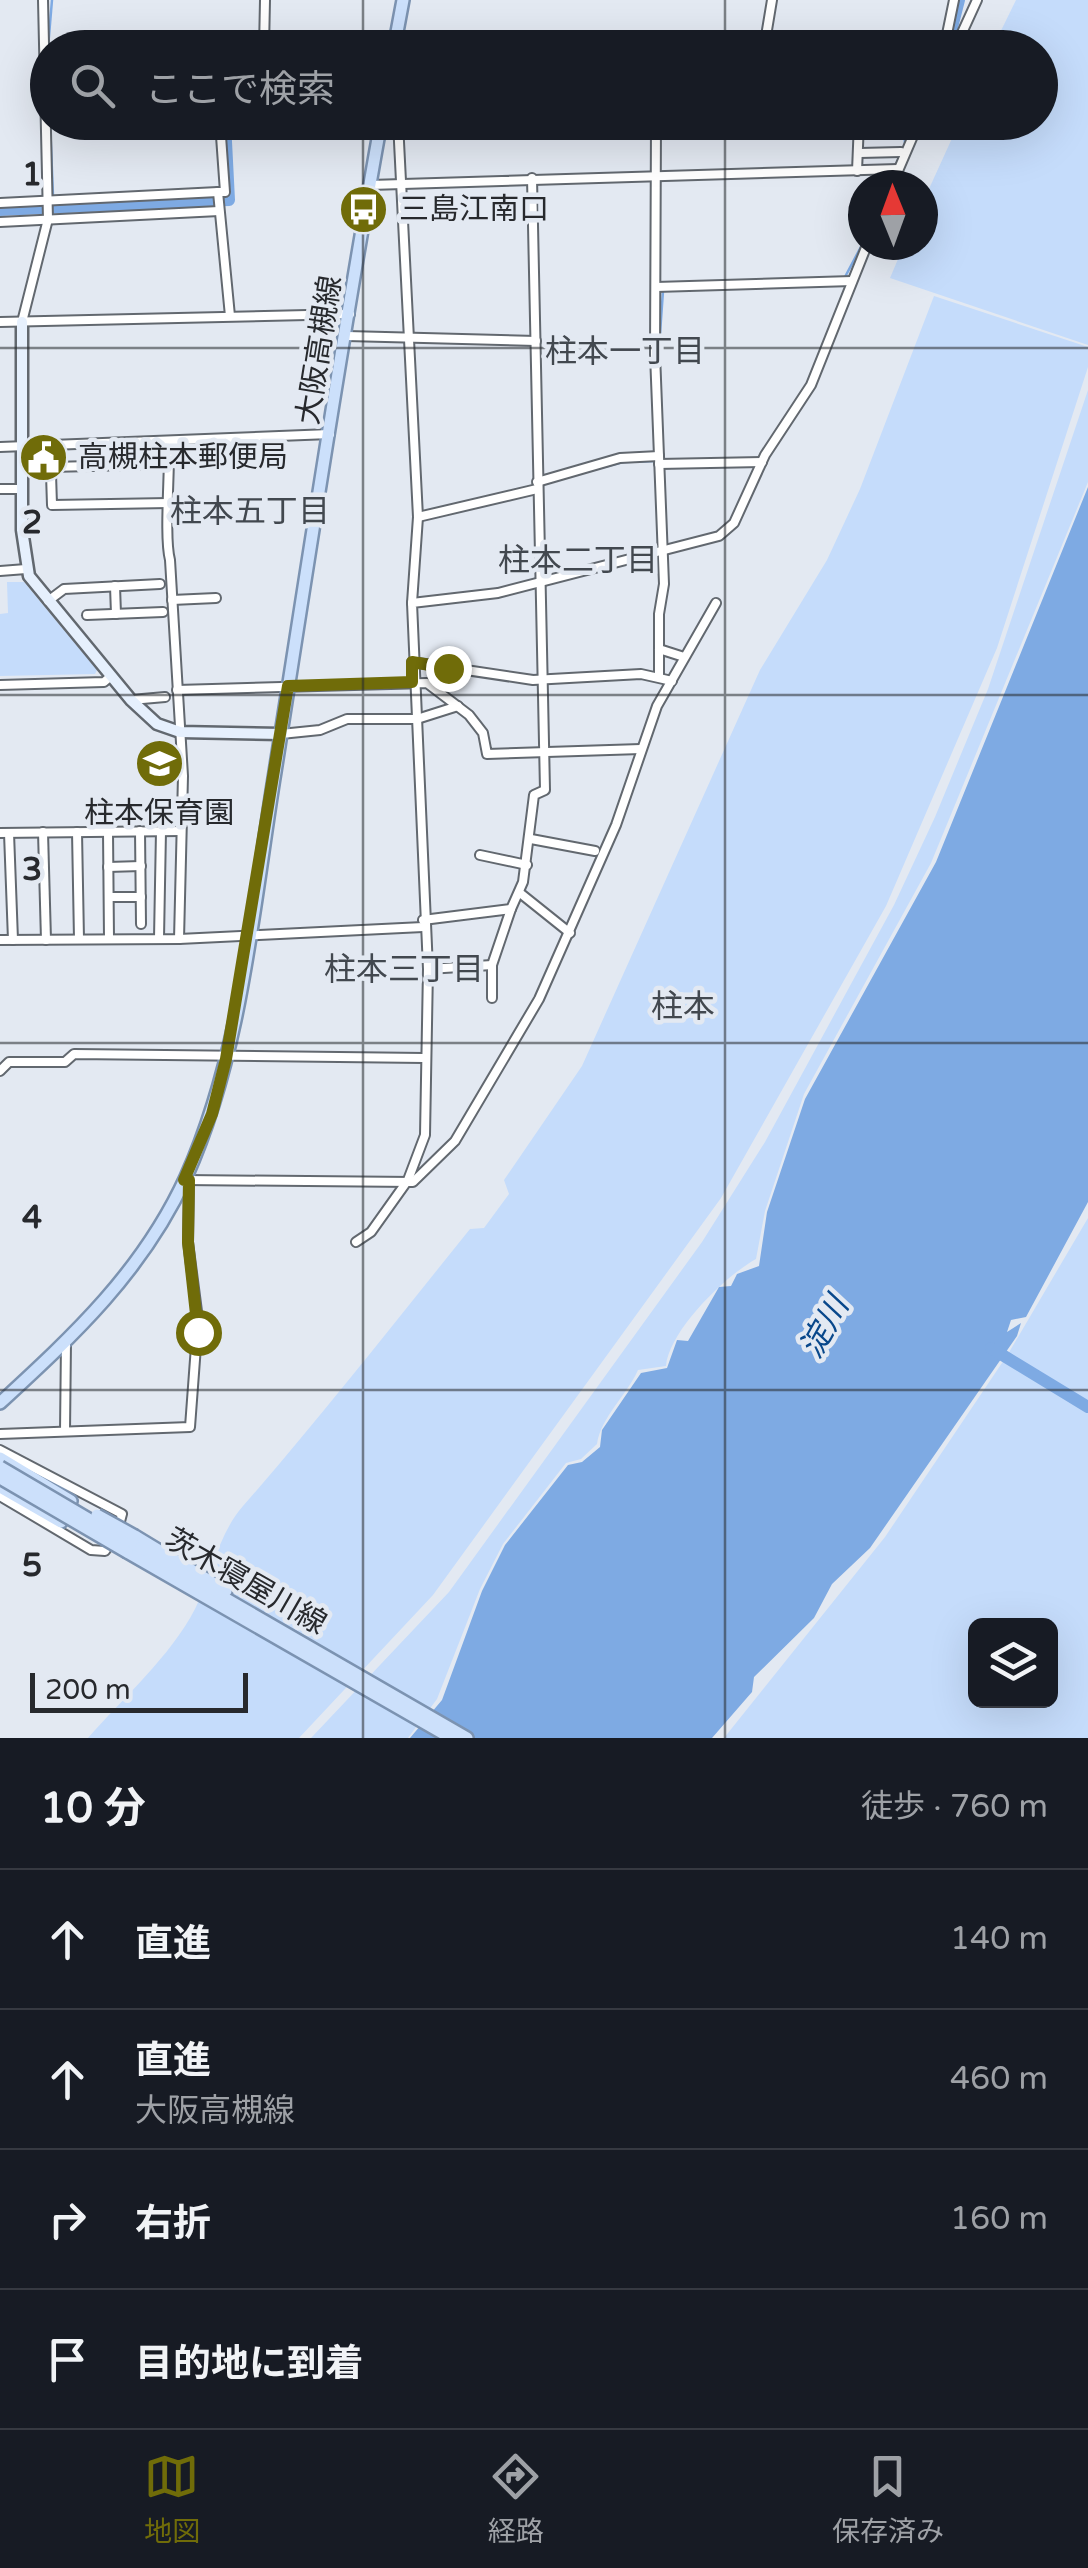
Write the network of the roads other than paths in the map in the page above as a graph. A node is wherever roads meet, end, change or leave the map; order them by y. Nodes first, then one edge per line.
1 (44, 0) edge
2 (265, 0) edge
3 (405, 0) edge
4 (772, 0) edge
5 (954, 0) edge
6 (978, 0) edge
7 (45, 30) edge
8 (264, 30) edge
9 (397, 30) edge
10 (767, 30) edge
11 (951, 30) edge
12 (959, 30) edge
13 (47, 140) edge
14 (221, 140) edge
15 (379, 140) edge
16 (399, 140) edge
17 (656, 140) edge
18 (860, 140) edge
19 (911, 140) edge
20 (901, 152) dead end
21 (860, 153) junction
22 (898, 169) joint
23 (858, 170) edge
24 (878, 170) edge
25 (848, 171) edge
26 (656, 174) junction
27 (532, 178) junction
28 (370, 185) junction
29 (403, 185) junction
30 (218, 192) junction
31 (48, 201) junction
32 (0, 204) edge
33 (218, 211) junction
34 (48, 219) junction
35 (0, 222) edge
36 (861, 260) edge
37 (852, 281) junction
38 (656, 287) junction
39 (350, 314) junction
40 (230, 316) junction
41 (0, 322) edge
42 (22, 322) junction
43 (347, 336) junction
44 (407, 336) junction
45 (536, 341) junction
46 (330, 434) junction
47 (50, 442) junction
48 (169, 442) junction
49 (22, 445) junction
50 (0, 447) edge
51 (659, 460) junction
52 (762, 462) junction
53 (170, 464) junction
54 (51, 467) junction
55 (537, 485) junction
56 (0, 489) edge
57 (22, 489) junction
58 (170, 503) junction
59 (418, 517) junction
60 (661, 548) junction
61 (26, 569) junction
62 (0, 571) edge
63 (543, 582) junction
64 (160, 584) dead end
65 (115, 586) junction
66 (216, 598) dead end
67 (172, 600) junction
68 (48, 601) junction
69 (716, 602) dead end
70 (412, 603) junction
71 (163, 612) dead end
72 (116, 614) junction
73 (87, 615) dead end
74 (659, 650) junction
75 (684, 657) junction
76 (412, 662) junction
77 (658, 675) junction
78 (110, 676) junction
79 (544, 681) junction
80 (412, 682) junction
81 (672, 682) junction
82 (0, 684) edge
83 (288, 686) junction
84 (177, 690) junction
85 (165, 697) dead end
86 (132, 700) junction
87 (458, 706) junction
88 (417, 718) junction
89 (180, 732) junction
90 (281, 734) junction
91 (641, 749) junction
92 (545, 754) junction
93 (181, 830) junction
94 (140, 831) junction
95 (162, 831) junction
96 (43, 832) junction
97 (77, 832) junction
98 (108, 832) junction
99 (5, 833) edge
100 (532, 839) junction
101 (595, 851) dead end
102 (480, 855) dead end
103 (527, 865) junction
104 (140, 866) junction
105 (108, 867) junction
106 (520, 893) junction
107 (109, 897) junction
108 (141, 897) junction
109 (511, 908) junction
110 (141, 924) dead end
111 (423, 924) junction
112 (570, 932) junction
113 (248, 936) junction
114 (109, 938) junction
115 (159, 938) junction
116 (179, 938) junction
117 (79, 939) junction
118 (0, 940) edge
119 (13, 940) junction
120 (46, 940) junction
121 (492, 966) junction
122 (428, 969) junction
123 (492, 998) dead end
124 (424, 1058) junction
125 (226, 1059) junction
126 (0, 1071) edge
127 (187, 1180) junction
128 (403, 1184) junction
129 (356, 1242) dead end
130 (66, 1342) junction
131 (0, 1403) edge
132 (65, 1431) junction
133 (0, 1434) edge
134 (0, 1450) edge
135 (0, 1458) edge
136 (0, 1467) edge
137 (0, 1478) edge
138 (0, 1487) edge
139 (0, 1496) edge
140 (129, 1547) junction
141 (171, 1572) junction
142 (284, 1637) junction
143 (451, 1738) edge
144 (467, 1738) edge

1 - 7 street
2 - 8 street
3 - 9 main road
4 - 10 street
5 - 11 street
6 - 12 street
13 - 31 street
14 - 30 street
15 - 28 main road, 大阪高槻線
16 - 29 street
17 - 26 street
18 - 21 street
19 - 22 street
20 - 21 street
21 - 23 street
22 - 24 street
25 - 26 street
26 - 27 street
26 - 38 street
27 - 29 street
27 - 45 street
28 - 29 street
28 - 39 main road, 大阪高槻線
29 - 44 street
30 - 31 street
30 - 33 street
31 - 32 street
31 - 34 street
33 - 34 street
33 - 40 street
34 - 35 street
34 - 42 street
36 - 37 street
37 - 38 street
37 - 52 street
38 - 51 street
39 - 40 street
39 - 43 main road, 大阪高槻線
40 - 42 street
41 - 42 street
42 - 49 street
43 - 44 street
43 - 46 main road, 大阪高槻線
44 - 45 street
44 - 59 street
45 - 55 street
46 - 48 street
46 - 83 main road, 大阪高槻線
47 - 48 street
47 - 49 street
47 - 54 street
48 - 53 street
49 - 50 street
49 - 57 street
51 - 52 street
51 - 55 street
51 - 60 street
52 - 60 street
53 - 54 street
53 - 58 street
54 - 58 street
55 - 59 street
55 - 63 street
56 - 57 street
57 - 61 street
58 - 67 street
59 - 70 street
60 - 63 street
60 - 74 street
61 - 62 street
61 - 68 street
63 - 70 street
63 - 79 street
64 - 65 street
65 - 68 street
65 - 72 street
66 - 67 street
67 - 84 street
68 - 78 street
69 - 75 street
70 - 76 street
71 - 72 street
72 - 73 street
74 - 75 street
74 - 77 street
75 - 81 street
76 - 79 street
76 - 80 street
77 - 79 street
77 - 81 street
78 - 82 street
78 - 86 street
79 - 92 street
80 - 83 street
80 - 87 street
80 - 88 street
81 - 91 street
83 - 84 street
83 - 90 main road, 大阪高槻線
84 - 89 street
85 - 86 street
86 - 89 street
87 - 88 street
87 - 92 street
88 - 90 street
88 - 111 street
89 - 90 street
89 - 93 street
90 - 113 main road, 大阪高槻線
91 - 92 street
91 - 112 street
92 - 100 street
93 - 95 street
93 - 116 street
94 - 95 street
94 - 98 street
94 - 104 street
95 - 115 street
96 - 97 street
96 - 99 street
96 - 120 street
97 - 98 street
97 - 117 street
98 - 105 street
99 - 119 street
100 - 101 street
100 - 103 street
102 - 103 street
103 - 106 street
104 - 105 street
104 - 108 street
105 - 107 street
106 - 109 street
106 - 112 street
107 - 108 street
107 - 114 street
108 - 110 street
109 - 111 street
109 - 121 street
111 - 113 street
111 - 122 street
112 - 128 street
113 - 116 street
113 - 125 main road, 大阪高槻線
114 - 115 street
114 - 117 street
115 - 116 street
117 - 120 street
118 - 119 street
119 - 120 street
121 - 122 street
121 - 123 street
122 - 124 street
124 - 125 street
124 - 128 street
125 - 126 street
125 - 127 main road, 大阪高槻線
127 - 128 street
127 - 130 main road, 大阪高槻線
127 - 132 street
128 - 129 street
130 - 131 main road, 大阪高槻線
130 - 132 street
132 - 133 street
134 - 139 street
135 - 140 main road, bridge
136 - 140 main road, 茨木寝屋川線, bridge
137 - 140 main road, 茨木寝屋川線, bridge
138 - 140 main road, bridge
140 - 141 main road
140 - 141 main road
141 - 142 main road, 茨木寝屋川線
142 - 143 main road, 茨木寝屋川線
142 - 144 main road, 茨木寝屋川線

